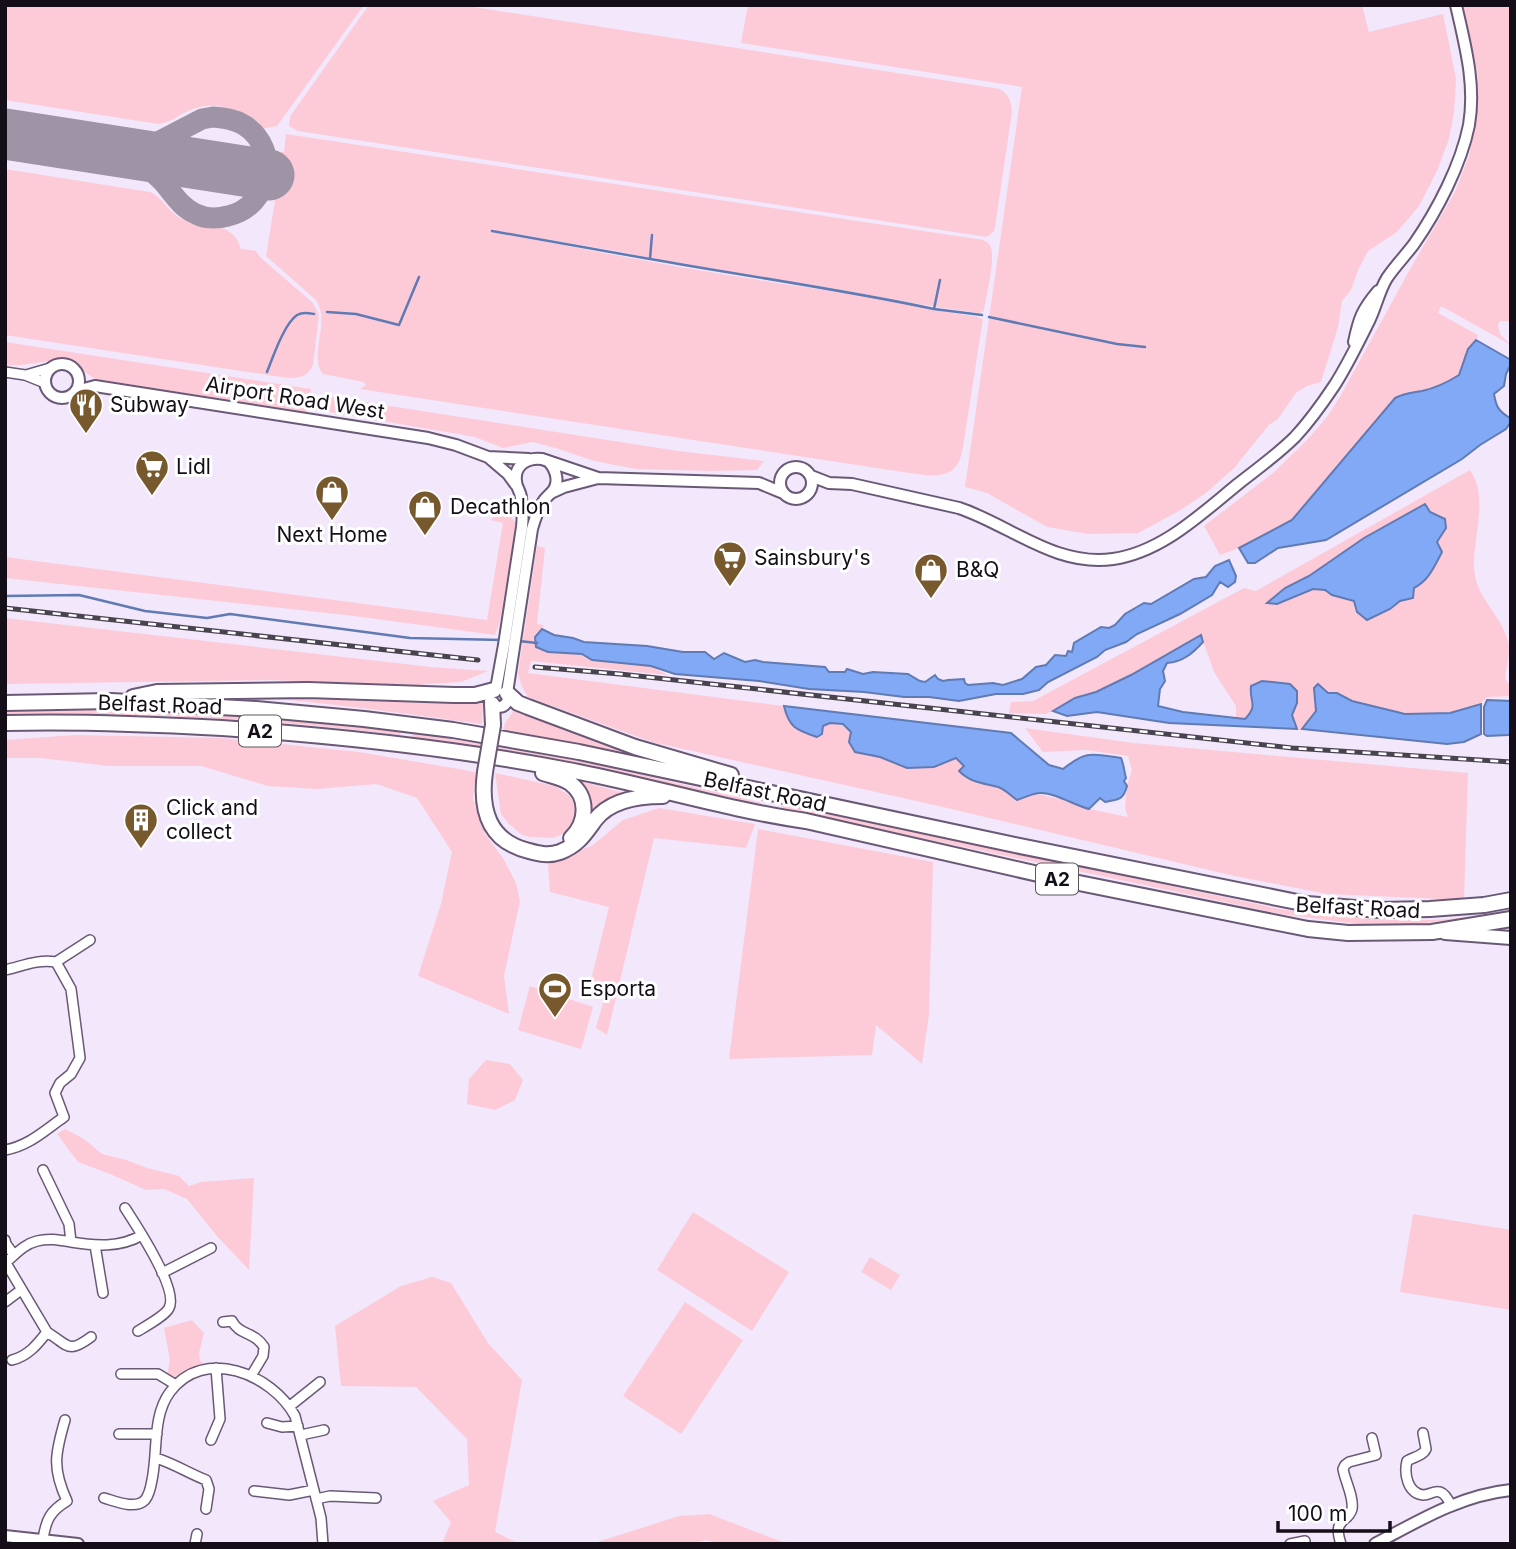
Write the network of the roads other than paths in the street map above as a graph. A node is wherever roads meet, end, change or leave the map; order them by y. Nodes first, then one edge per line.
1 (1455, 5) edge
2 (50, 368) junction
3 (5, 372) edge
4 (77, 372) junction
5 (25, 375) junction
6 (45, 383) junction
7 (95, 386) junction
8 (76, 391) junction
9 (488, 457) junction
10 (529, 459) junction
11 (549, 462) junction
12 (783, 474) junction
13 (811, 476) junction
14 (598, 478) junction
15 (759, 483) junction
16 (829, 483) junction
17 (519, 490) junction
18 (810, 492) junction
19 (783, 493) junction
20 (549, 495) junction
21 (510, 640) junction
22 (500, 666) junction
23 (454, 695) junction
24 (500, 696) junction
25 (111, 701) junction
26 (5, 703) edge
27 (5, 723) edge
28 (513, 760) junction
29 (774, 793) junction
30 (686, 796) junction
31 (533, 853) junction
32 (1511, 900) edge
33 (1511, 919) edge
34 (1432, 933) junction
35 (1511, 938) edge
36 (90, 940) dead end
37 (56, 962) junction
38 (5, 970) edge
39 (5, 1150) edge
40 (43, 1170) dead end
41 (125, 1208) dead end
42 (142, 1235) junction
43 (5, 1240) edge
44 (71, 1242) junction
45 (95, 1245) junction
46 (211, 1248) dead end
47 (14, 1255) junction
48 (5, 1263) edge
49 (162, 1273) junction
50 (22, 1290) junction
51 (103, 1293) dead end
52 (5, 1303) edge
53 (223, 1322) dead end
54 (47, 1332) junction
55 (138, 1332) dead end
56 (91, 1336) dead end
57 (12, 1360) dead end
58 (216, 1368) junction
59 (121, 1374) dead end
60 (251, 1376) junction
61 (320, 1382) dead end
62 (176, 1385) junction
63 (290, 1406) junction
64 (65, 1420) dead end
65 (267, 1423) dead end
66 (300, 1430) junction
67 (324, 1430) dead end
68 (1423, 1433) dead end
69 (119, 1434) dead end
70 (158, 1434) junction
71 (1371, 1438) dead end
72 (211, 1440) dead end
73 (156, 1458) junction
74 (1511, 1490) edge
75 (254, 1491) dead end
76 (315, 1495) junction
77 (104, 1498) dead end
78 (376, 1498) dead end
79 (1451, 1506) junction
80 (206, 1509) dead end
81 (5, 1536) edge
82 (43, 1539) junction
83 (1305, 1541) dead end
84 (78, 1544) edge
85 (323, 1544) edge
86 (1290, 1544) edge
87 (1341, 1544) edge
88 (1375, 1544) edge

1 - 16 street
2 - 4 street
2 - 5 street
2 - 6 street
3 - 5 street
4 - 7 street, Airport Road West
4 - 8 street
5 - 6 street
6 - 8 street
7 - 8 street, Airport Road West
7 - 9 street, Airport Road West
9 - 10 street, Airport Road West
9 - 17 street, Airport Road West
10 - 11 street
10 - 17 street
11 - 14 street
11 - 20 street
12 - 13 street
12 - 15 street
12 - 19 street
13 - 16 street
13 - 18 street
14 - 15 street
14 - 20 street
15 - 19 street
16 - 18 street
17 - 20 street
17 - 21 street
18 - 19 street
20 - 21 street
21 - 22 street
21 - 24 street
22 - 23 street
22 - 24 street
23 - 24 highway
23 - 25 highway
24 - 29 highway
24 - 31 highway, bridge
25 - 26 highway, Belfast Road / A2
25 - 29 highway, Belfast Road / A2
27 - 28 highway, Belfast Road / A2
28 - 30 highway, Belfast Road / A2
28 - 31 highway
29 - 32 highway, Belfast Road / A2
30 - 31 highway
30 - 34 highway, Belfast Road / A2
33 - 34 highway, A2
34 - 35 main road, Belfast Road
36 - 37 street
37 - 38 street
37 - 39 street
40 - 44 street
41 - 42 street
42 - 45 street
42 - 49 street
43 - 47 street
44 - 45 street
44 - 47 street
45 - 51 street
46 - 49 street
47 - 48 street
48 - 50 street
49 - 55 street
50 - 52 street
50 - 54 street
53 - 60 street
54 - 56 street
54 - 57 street
58 - 60 street
58 - 62 street
58 - 72 street
59 - 62 street
60 - 63 street
61 - 63 street
62 - 70 street
63 - 66 street
64 - 82 street
65 - 66 street
66 - 67 street
66 - 76 street
68 - 79 street
69 - 70 street
70 - 73 street
71 - 87 street
73 - 77 street
73 - 80 street
74 - 79 street
75 - 76 street
76 - 78 street
76 - 85 street
79 - 88 street
81 - 82 street
82 - 84 street
83 - 86 street

